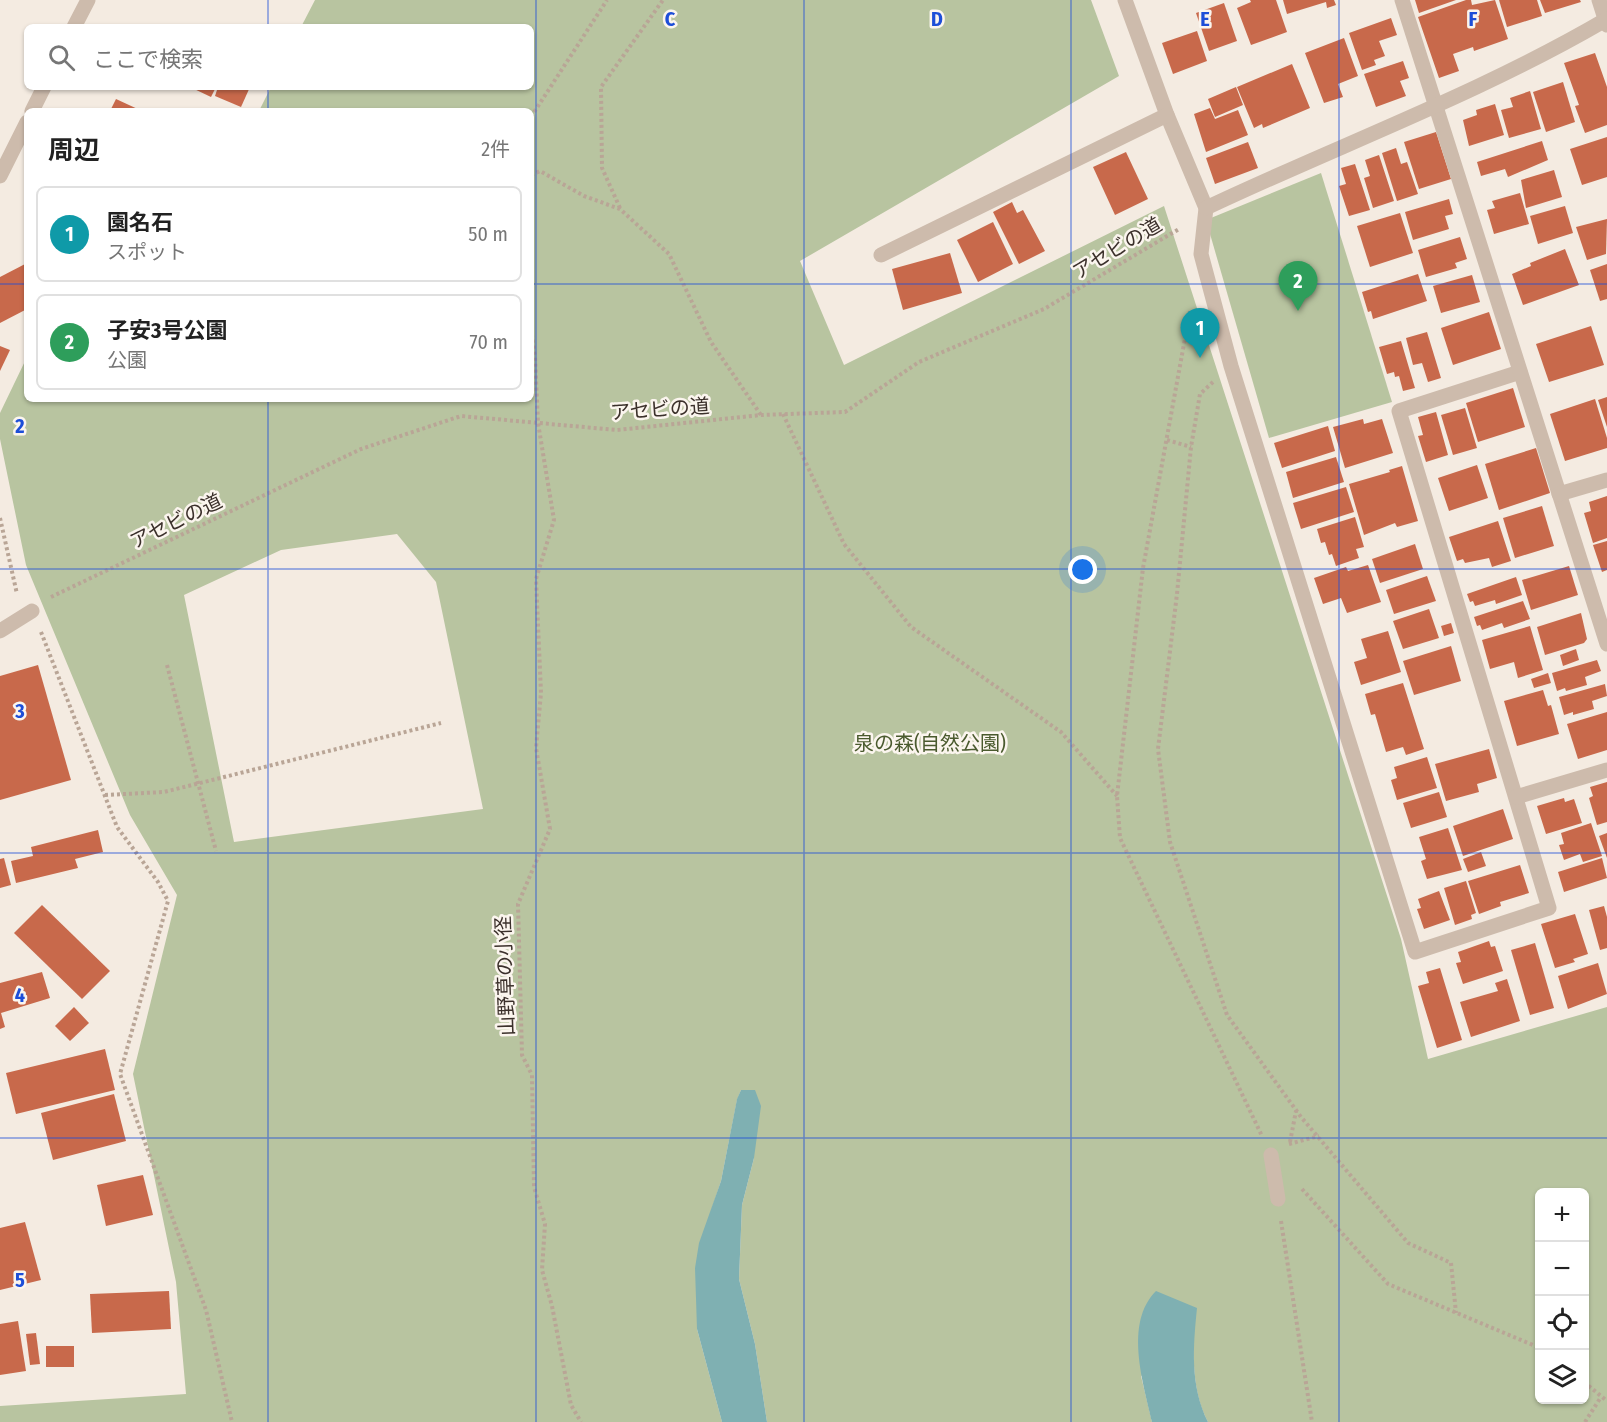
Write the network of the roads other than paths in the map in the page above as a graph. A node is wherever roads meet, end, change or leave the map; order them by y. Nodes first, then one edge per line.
1 (88, 0) edge
2 (1125, 0) edge
3 (1402, 0) edge
4 (1599, 0) edge
5 (1606, 22) edge
6 (76, 24) edge
7 (42, 90) edge
8 (1438, 105) junction
9 (34, 108) edge
10 (1167, 116) junction
11 (24, 128) edge
12 (0, 176) edge
13 (1206, 208) junction
14 (881, 255) dead end
15 (1520, 372) junction
16 (1607, 480) edge
17 (1559, 494) junction
18 (27, 614) road end
19 (0, 631) edge
20 (1607, 644) edge
21 (1607, 770) edge
22 (1516, 797) junction
23 (1271, 1155) road end
24 (1278, 1199) road end

1 - 6 street
2 - 10 street
3 - 8 street
4 - 5 street
5 - 8 street
7 - 9 street
8 - 13 street
8 - 15 street
10 - 13 street
10 - 14 street
11 - 12 street
13 - 22 street
15 - 17 street
15 - 22 street
16 - 17 street
17 - 20 street
18 - 19 street
21 - 22 street
23 - 24 street

